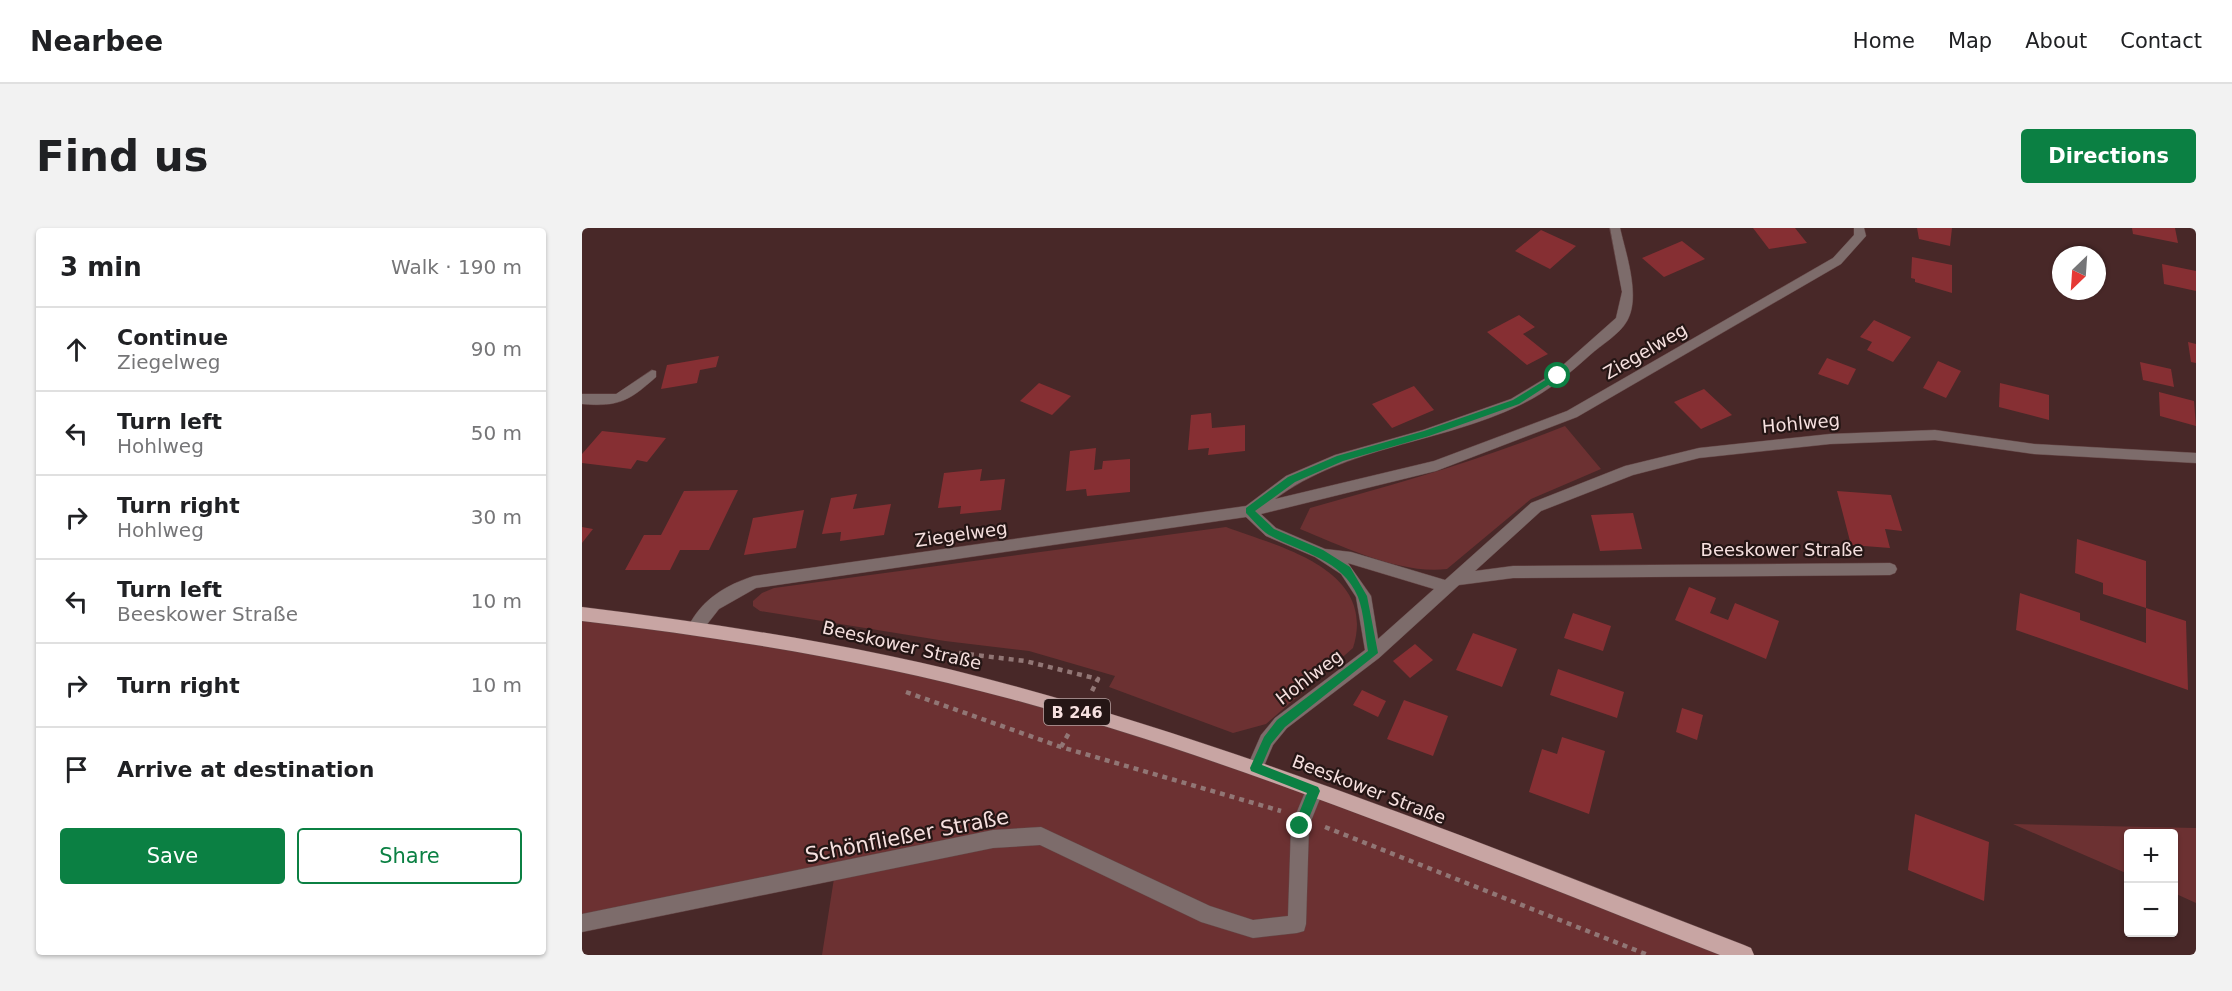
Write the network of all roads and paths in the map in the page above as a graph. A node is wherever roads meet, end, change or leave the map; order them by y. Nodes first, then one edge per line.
1 (1615, 228) edge
2 (1859, 228) edge
3 (652, 374) dead end
4 (582, 399) edge
5 (2196, 458) edge
6 (1249, 511) junction
7 (1320, 553) junction
8 (1890, 569) dead end
9 (1454, 583) junction
10 (582, 614) edge
11 (696, 627) junction
12 (1373, 653) junction
13 (899, 690) dead end
14 (1255, 768) junction
15 (1314, 791) junction
16 (1302, 818) junction
17 (582, 923) edge
18 (1648, 955) edge
19 (1744, 955) edge

1 - 6 street, Ziegelweg
2 - 6 street, Ziegelweg
3 - 4 street
5 - 9 street, Hohlweg
6 - 7 street
6 - 11 street, Ziegelweg
7 - 9 street
7 - 12 street
8 - 9 street, Beeskower Straße
9 - 12 street, Hohlweg
10 - 11 main road, Beeskower Straße / B 246
11 - 14 main road, Beeskower Straße / B 246
12 - 14 street, Hohlweg
13 - 16 path
14 - 15 main road, Beeskower Straße / B 246
15 - 16 street
15 - 19 main road, Beeskower Straße / B 246
16 - 17 street, Schönfließer Straße
16 - 18 path

